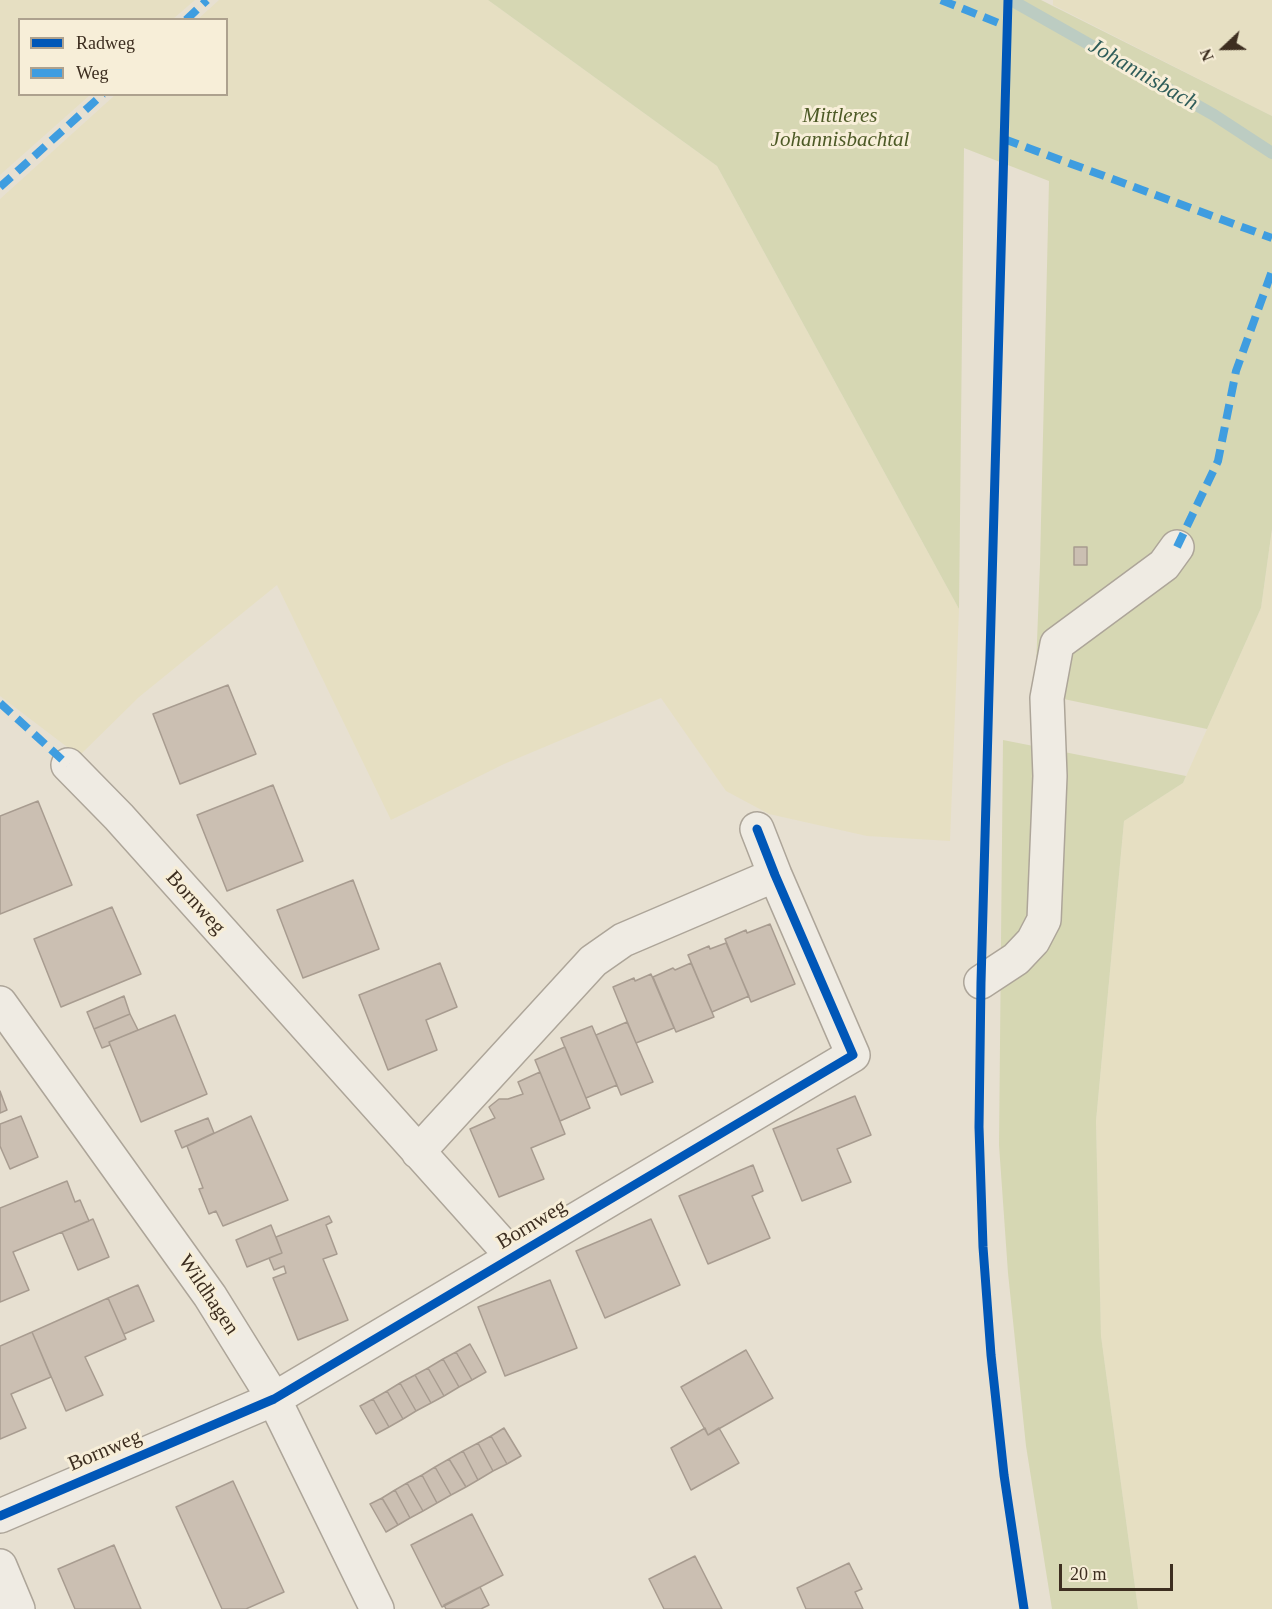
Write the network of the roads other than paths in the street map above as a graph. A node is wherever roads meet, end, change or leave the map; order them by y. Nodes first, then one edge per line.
1 (1177, 546) dead end
2 (68, 765) dead end
3 (757, 829) dead end
4 (775, 875) junction
5 (981, 982) dead end
6 (0, 1004) edge
7 (418, 1152) junction
8 (513, 1257) junction
9 (274, 1399) junction
10 (0, 1516) edge
11 (0, 1566) edge
12 (18, 1609) edge
13 (377, 1609) edge

1 - 5 street
2 - 7 street, Bornweg
3 - 4 street, Bornweg
4 - 7 street
4 - 8 street, Bornweg
6 - 9 street, Wildhagen
7 - 8 street, Bornweg
8 - 9 street, Bornweg
9 - 10 street, Bornweg
9 - 13 street, Wildhagen
11 - 12 street

